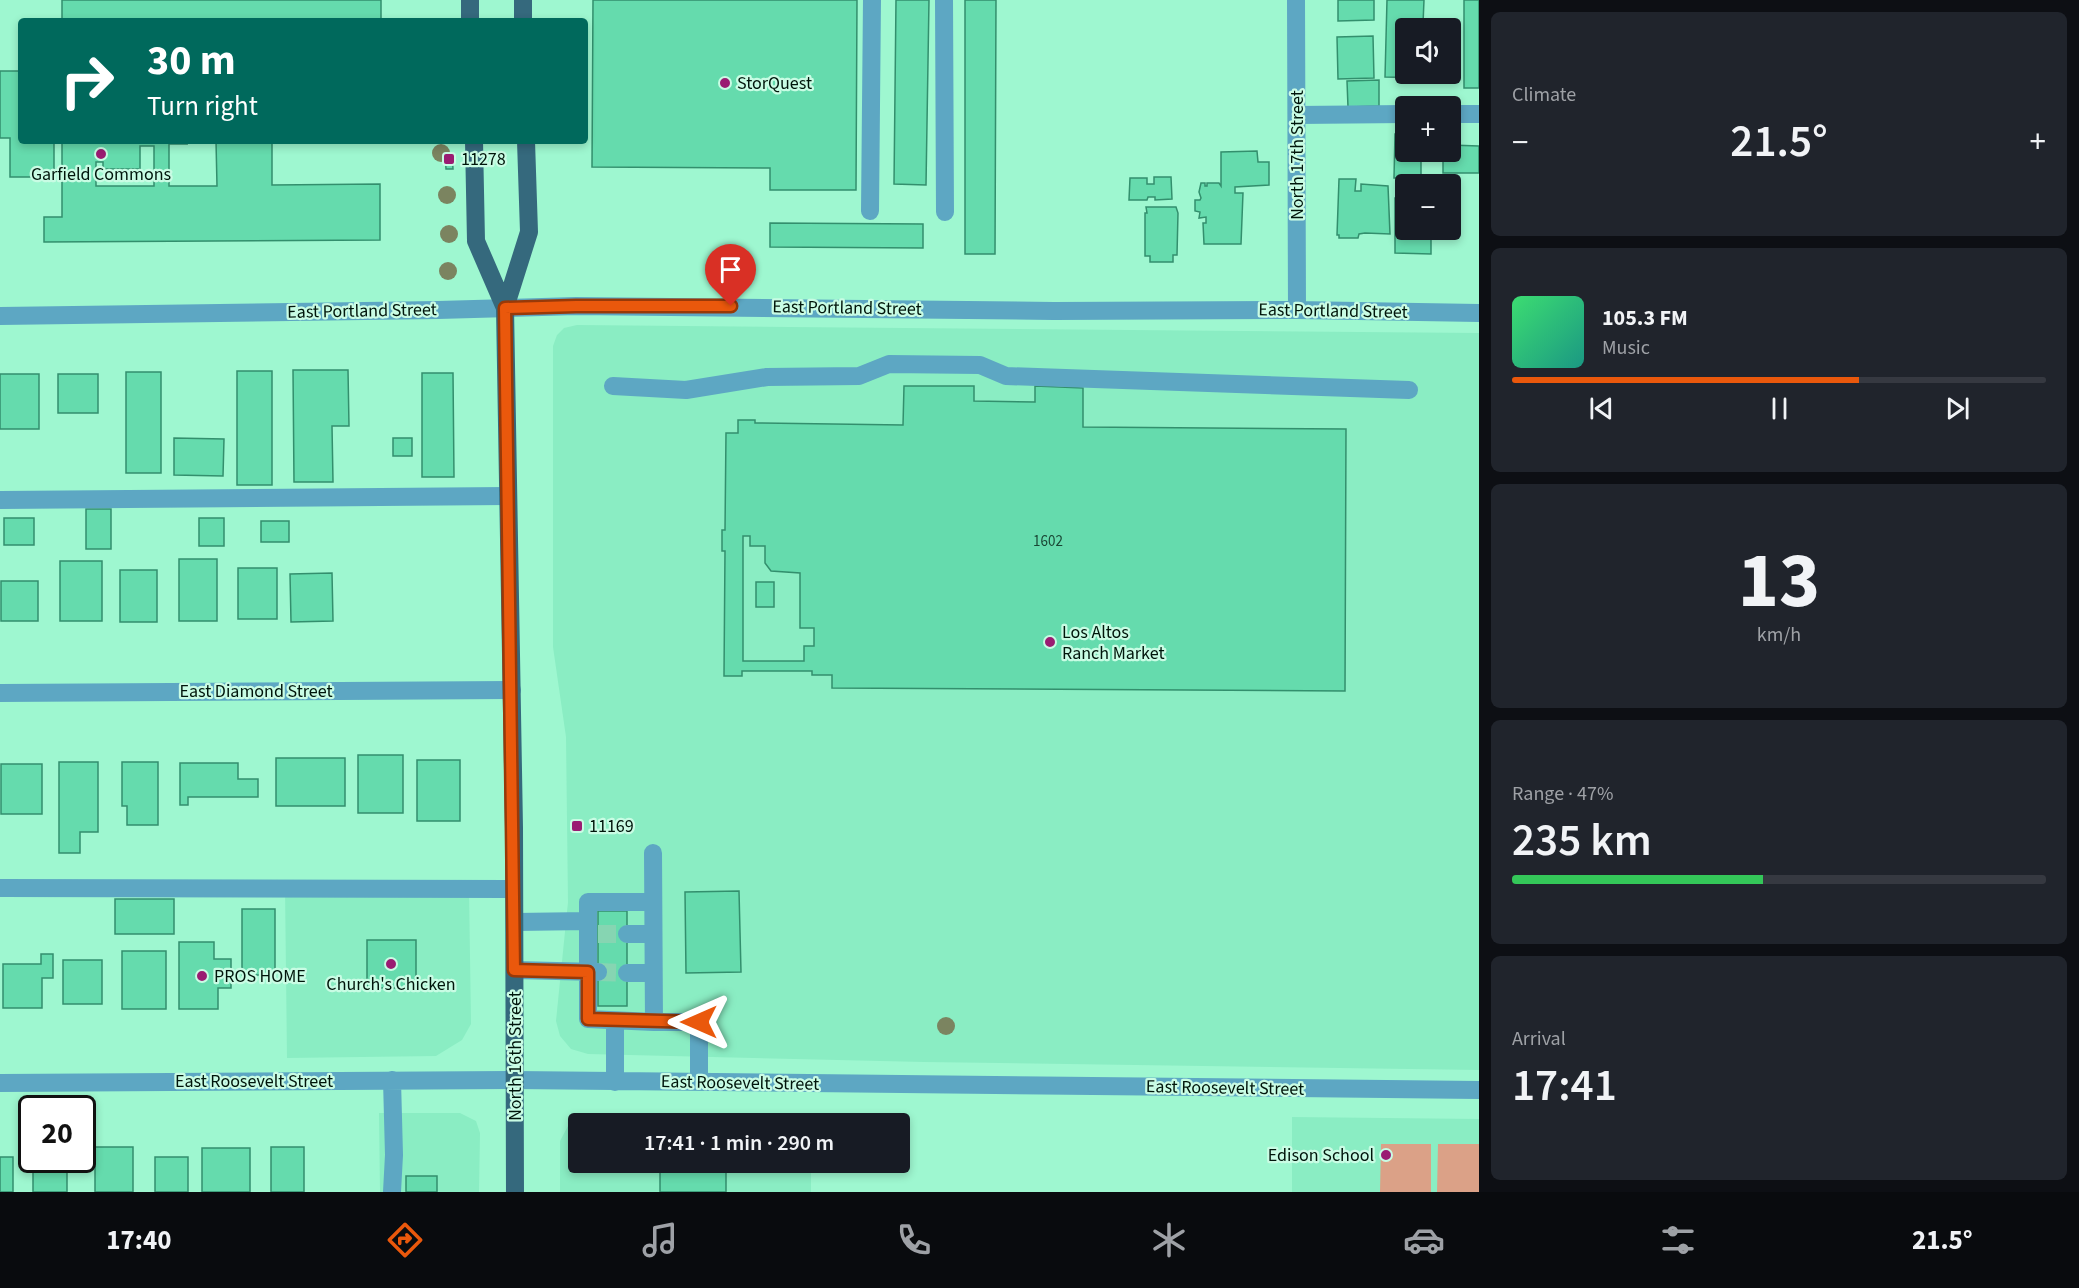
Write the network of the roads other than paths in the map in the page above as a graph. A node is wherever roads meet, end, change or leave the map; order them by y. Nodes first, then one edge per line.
1 (470, 0) edge
2 (523, 0) edge
3 (872, 0) edge
4 (944, 0) edge
5 (1296, 0) edge
6 (470, 18) edge
7 (524, 18) edge
8 (1395, 114) edge
9 (1461, 114) edge
10 (1479, 114) edge
11 (1297, 115) junction
12 (474, 144) edge
13 (526, 144) edge
14 (870, 211) dead end
15 (945, 212) dead end
16 (505, 308) junction
17 (1297, 310) junction
18 (1479, 313) edge
19 (0, 316) edge
20 (613, 386) dead end
21 (1409, 390) dead end
22 (507, 496) junction
23 (0, 500) edge
24 (512, 690) junction
25 (0, 693) edge
26 (653, 853) dead end
27 (0, 888) edge
28 (514, 889) junction
29 (653, 902) junction
30 (514, 922) junction
31 (591, 930) junction
32 (627, 934) tunnel mouth
33 (653, 934) junction
34 (514, 970) junction
35 (593, 972) junction
36 (627, 973) tunnel mouth
37 (653, 973) junction
38 (615, 1021) junction
39 (654, 1022) junction
40 (392, 1080) junction
41 (515, 1080) junction
42 (615, 1082) junction
43 (699, 1082) junction
44 (0, 1083) edge
45 (1479, 1090) edge
46 (392, 1192) edge
47 (515, 1192) edge

1 - 6 main road
2 - 7 main road
3 - 14 street
4 - 15 street
5 - 11 street, North 17th Street
8 - 11 street
9 - 10 street
11 - 17 street, North 17th Street
12 - 16 main road, North 16th Street
13 - 16 main road, North 16th Street
16 - 17 street, East Portland Street
16 - 19 street, East Portland Street
16 - 22 main road, North 16th Street
17 - 18 street, East Portland Street
20 - 21 street
22 - 23 street
22 - 24 main road, North 16th Street
24 - 25 street, East Diamond Street
24 - 28 main road, North 16th Street
26 - 29 street
27 - 28 street
28 - 30 main road, North 16th Street
29 - 31 street
29 - 33 street
30 - 31 street
30 - 34 main road, North 16th Street
31 - 35 street
32 - 33 street
33 - 37 street
34 - 35 street
34 - 41 main road, North 16th Street
35 - 38 street
36 - 37 street
37 - 39 street
38 - 39 street
38 - 42 street
39 - 43 street
40 - 41 street, East Roosevelt Street
40 - 44 street, East Roosevelt Street
40 - 46 street
41 - 42 street, East Roosevelt Street
41 - 47 main road, North 16th Street
42 - 43 street, East Roosevelt Street
43 - 45 street, East Roosevelt Street

